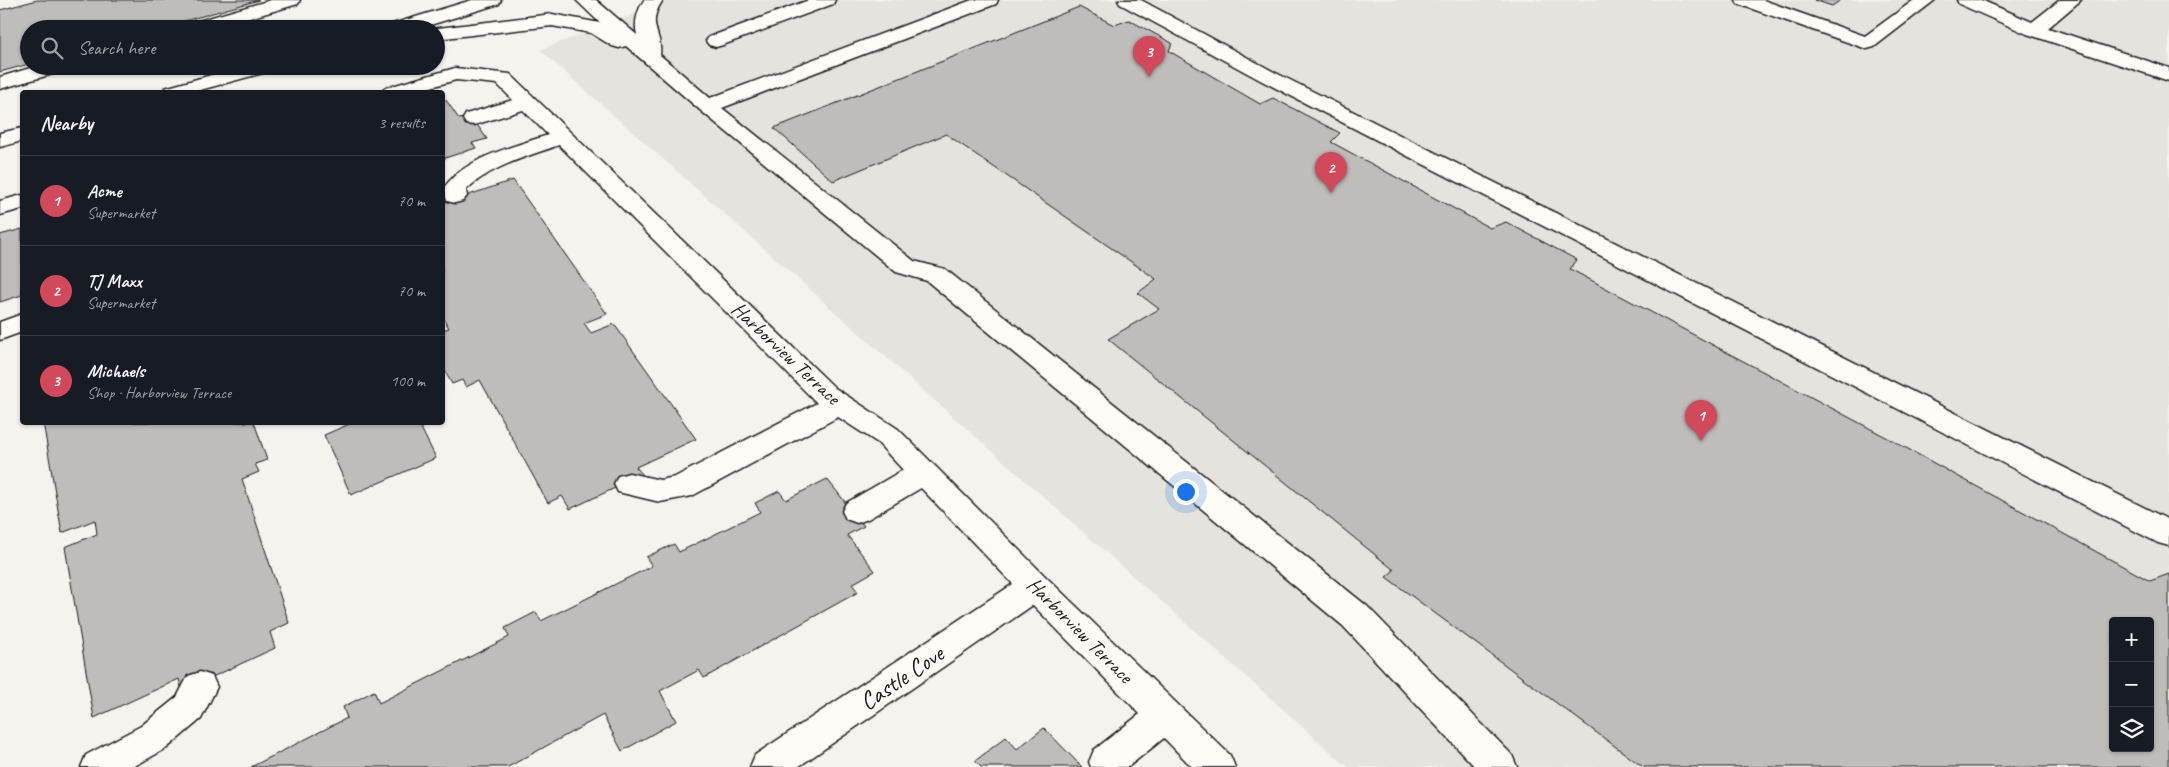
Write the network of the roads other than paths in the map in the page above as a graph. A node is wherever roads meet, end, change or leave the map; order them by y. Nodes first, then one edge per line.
1 (292, 0) edge
2 (492, 0) edge
3 (585, 0) edge
4 (654, 0) edge
5 (826, 0) edge
6 (989, 0) edge
7 (1127, 0) edge
8 (1745, 0) edge
9 (1926, 0) edge
10 (1966, 0) edge
11 (2072, 0) edge
12 (222, 20) edge
13 (426, 20) edge
14 (2034, 30) junction
15 (445, 33) edge
16 (716, 41) dead end
17 (650, 55) junction
18 (30, 75) edge
19 (234, 75) edge
20 (2169, 75) edge
21 (0, 84) edge
22 (179, 90) edge
23 (399, 90) edge
24 (527, 102) junction
25 (707, 106) junction
26 (474, 118) dead end
27 (20, 135) edge
28 (562, 137) junction
29 (0, 140) edge
30 (455, 196) dead end
31 (20, 203) edge
32 (0, 208) edge
33 (20, 324) edge
34 (0, 331) edge
35 (839, 404) junction
36 (924, 472) junction
37 (629, 484) dead end
38 (857, 511) dead end
39 (2169, 534) edge
40 (1035, 586) junction
41 (200, 687) dead end
42 (1165, 715) junction
43 (1107, 762) dead end
44 (99, 767) edge
45 (768, 767) edge
46 (1217, 767) edge
47 (1499, 767) edge

1 - 12 street
2 - 13 street
3 - 17 street
4 - 17 street
5 - 16 street
6 - 25 street
7 - 39 street
8 - 9 street
10 - 14 street
11 - 14 street
14 - 20 street
15 - 17 street
17 - 25 street
18 - 21 street
19 - 22 street
23 - 24 street, Harborview Terrace
24 - 26 street
24 - 28 street, Harborview Terrace
25 - 47 street
27 - 29 street
28 - 30 street
28 - 35 street, Harborview Terrace
31 - 32 street
33 - 34 street
35 - 36 street, Harborview Terrace
35 - 37 street
36 - 38 street
36 - 40 street, Harborview Terrace
40 - 42 street, Harborview Terrace
40 - 45 street, Castle Cove
41 - 44 street
42 - 43 street
42 - 46 street, Harborview Terrace

